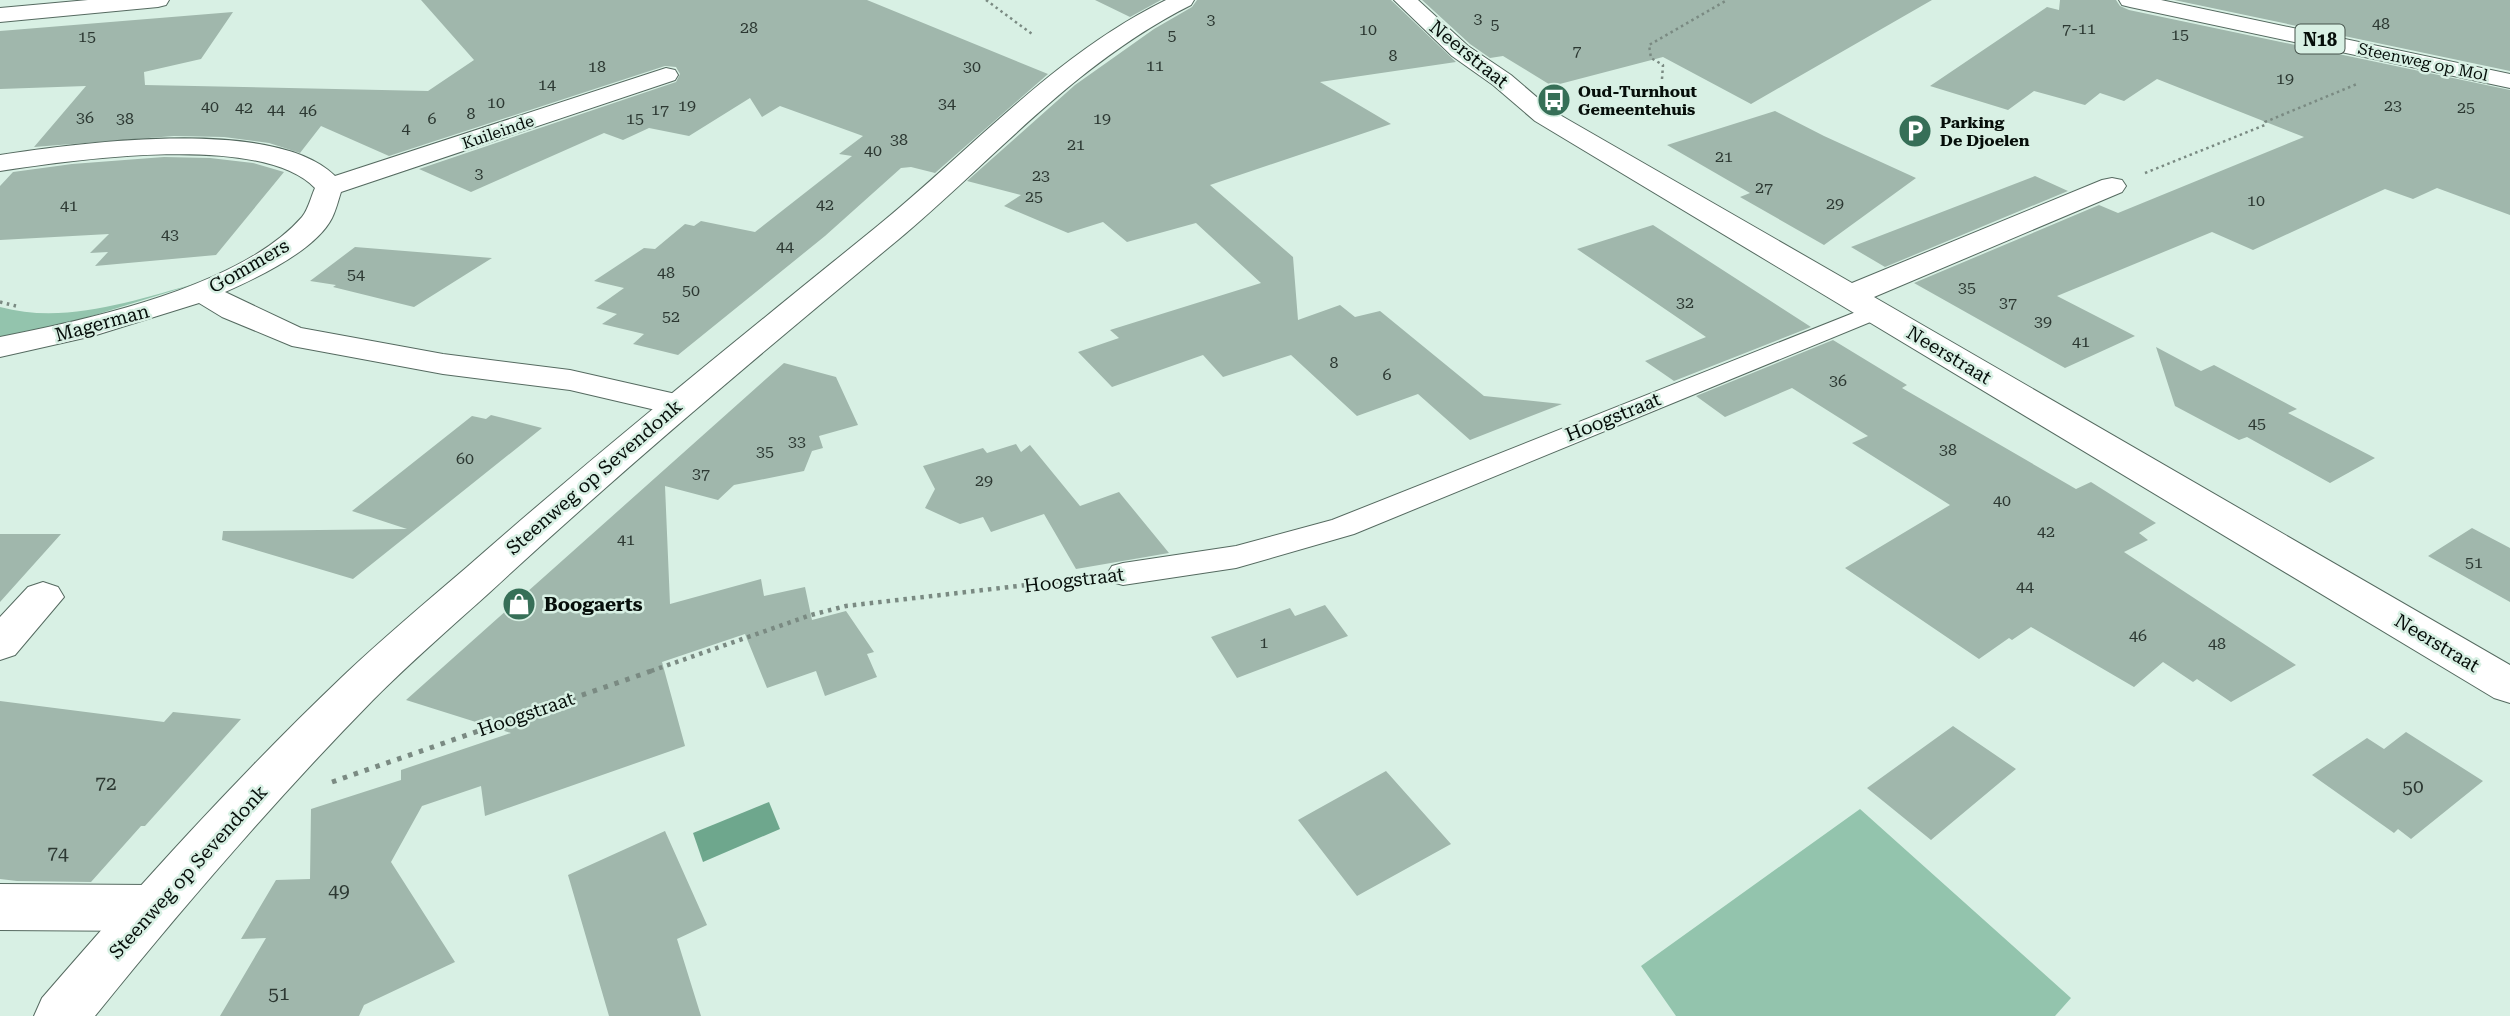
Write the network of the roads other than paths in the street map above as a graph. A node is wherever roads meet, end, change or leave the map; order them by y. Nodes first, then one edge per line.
1 (158, 0) edge
2 (1183, 0) edge
3 (1405, 0) edge
4 (2130, 0) edge
5 (0, 15) edge
6 (666, 75) dead end
7 (2510, 81) edge
8 (0, 163) edge
9 (2112, 186) road end
10 (330, 187) junction
11 (202, 292) junction
12 (1863, 303) junction
13 (0, 347) edge
14 (677, 404) junction
15 (1123, 574) road end
16 (43, 597) dead end
17 (0, 644) edge
18 (2510, 686) edge
19 (0, 907) edge
20 (150, 908) junction
21 (61, 1016) edge

1 - 5 street
2 - 14 street, Steenweg op Sevendonk
3 - 12 street, Neerstraat
4 - 7 street, Steenweg op Mol / N18
6 - 10 street, Kuileinde
8 - 10 street
9 - 12 street, Hoogstraat
10 - 11 street, Gommers
11 - 13 street, Magerman
11 - 14 street, Gommers
12 - 15 lane, Hoogstraat
12 - 18 street, Neerstraat
14 - 20 street, Steenweg op Sevendonk
16 - 17 street
19 - 20 street
20 - 21 street, Steenweg op Sevendonk

